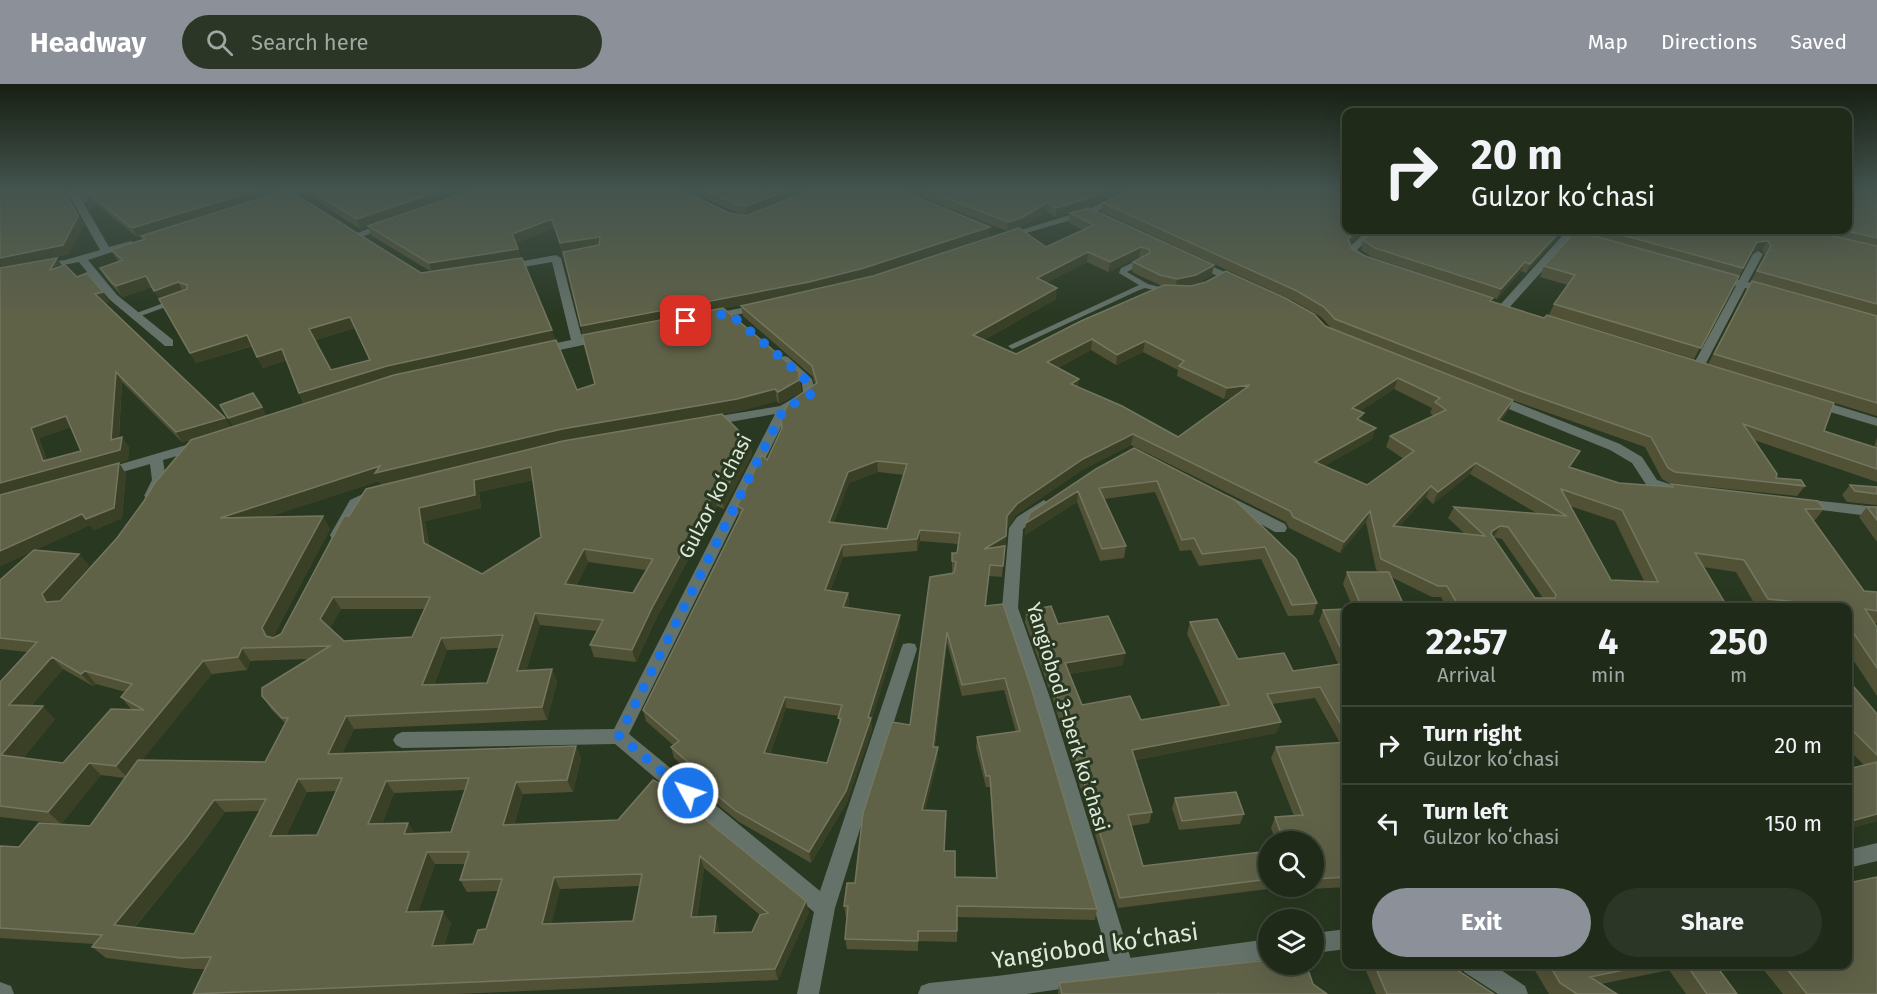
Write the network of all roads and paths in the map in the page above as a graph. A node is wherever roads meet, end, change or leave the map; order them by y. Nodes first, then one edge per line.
1 (95, 231) edge
2 (370, 231) edge
3 (1020, 231) edge
4 (1369, 234) edge
5 (1569, 234) edge
6 (1576, 234) edge
7 (360, 235) edge
8 (999, 236) edge
9 (140, 242) edge
10 (1601, 244) edge
11 (107, 252) junction
12 (1758, 254) edge
13 (1182, 255) edge
14 (82, 259) junction
15 (1143, 261) edge
16 (1379, 265) edge
17 (497, 269) edge
18 (0, 274) edge
19 (1710, 275) edge
20 (1743, 284) junction
21 (1245, 285) edge
22 (1144, 286) junction
23 (1180, 293) edge
24 (1776, 293) edge
25 (188, 297) edge
26 (776, 304) edge
27 (1504, 307) edge
28 (729, 313) junction
29 (135, 315) junction
30 (694, 320) edge
31 (746, 327) edge
32 (612, 336) edge
33 (577, 342) junction
34 (169, 344) dead end
35 (1012, 346) dead end
36 (771, 349) edge
37 (524, 353) edge
38 (1698, 367) edge
39 (1484, 394) edge
40 (1798, 398) edge
41 (784, 409) junction
42 (1877, 422) edge
43 (692, 425) edge
44 (210, 442) edge
45 (156, 459) junction
46 (89, 477) edge
47 (394, 488) edge
48 (1209, 491) edge
49 (1694, 493) edge
50 (1060, 494) edge
51 (1786, 502) edge
52 (146, 506) edge
53 (1877, 512) edge
54 (1280, 528) dead end
55 (330, 548) edge
56 (909, 649) dead end
57 (619, 736) junction
58 (402, 740) dead end
59 (1877, 852) edge
60 (1852, 858) edge
61 (825, 908) junction
62 (1342, 940) edge
63 (1324, 942) edge
64 (1258, 951) edge
65 (1123, 969) junction
66 (1480, 969) edge
67 (998, 991) edge
68 (807, 994) edge
69 (929, 994) edge
70 (1517, 994) edge

1 - 11 street
2 - 7 street
3 - 8 street
4 - 16 street
5 - 27 street
6 - 10 street
9 - 11 street
11 - 14 street
12 - 20 street
13 - 21 street
14 - 18 street
14 - 29 street
15 - 22 lane
17 - 33 street
19 - 20 street
20 - 24 street
20 - 38 street
22 - 23 lane
22 - 35 lane
25 - 29 lane
26 - 28 street
28 - 30 street
28 - 31 street
29 - 34 street
32 - 33 street
33 - 37 street
36 - 41 street
39 - 49 street
40 - 42 street
41 - 43 street
41 - 57 street, Gulzor koʻchasi
44 - 45 street
45 - 46 street
45 - 52 street
47 - 55 street
48 - 54 street
50 - 65 street, Yangiobod 3-berk koʼchasi
51 - 53 street
56 - 61 street
57 - 58 street
57 - 61 street
59 - 60 street
61 - 68 street
62 - 63 street
64 - 65 street, Yangiobod koʻchasi
65 - 67 street, Yangiobod koʻchasi
66 - 70 street
67 - 69 street, Yangiobod koʻchasi

